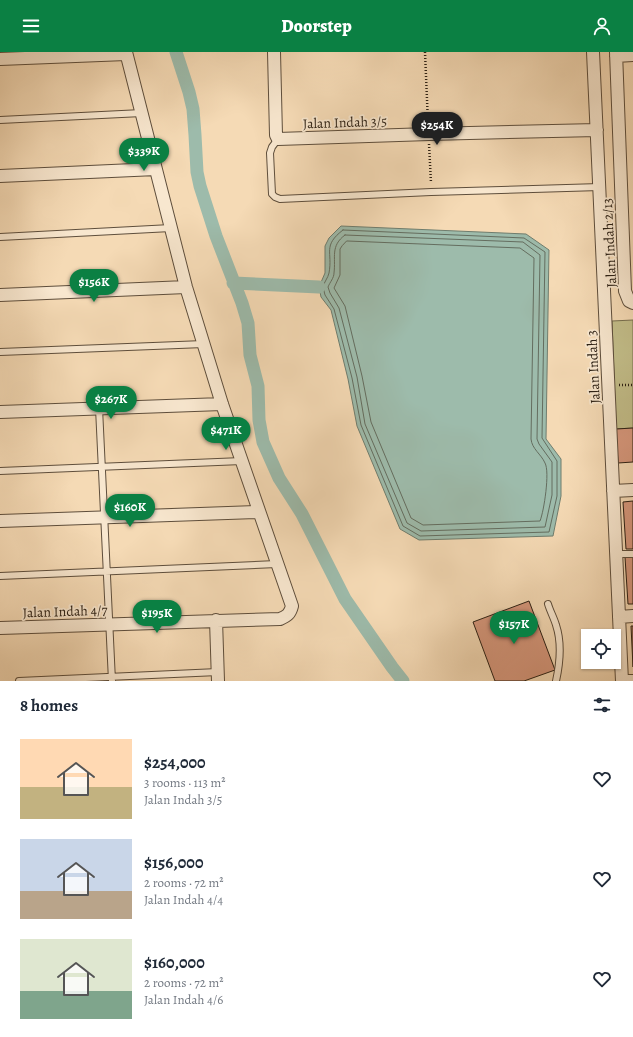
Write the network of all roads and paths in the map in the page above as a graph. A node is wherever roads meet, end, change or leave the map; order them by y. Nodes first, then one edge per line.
1 (274, 52) edge
2 (594, 52) edge
3 (126, 53) edge
4 (616, 54) edge
5 (633, 55) edge
6 (0, 59) edge
7 (142, 113) junction
8 (0, 120) edge
9 (597, 130) junction
10 (278, 139) junction
11 (156, 169) junction
12 (0, 176) edge
13 (627, 179) edge
14 (600, 187) junction
15 (171, 228) junction
16 (0, 237) edge
17 (186, 287) junction
18 (0, 295) edge
19 (633, 303) edge
20 (204, 344) junction
21 (0, 352) edge
22 (222, 404) junction
23 (99, 408) junction
24 (0, 412) edge
25 (242, 461) junction
26 (101, 467) junction
27 (0, 471) edge
28 (633, 490) edge
29 (614, 492) junction
30 (259, 512) junction
31 (104, 517) junction
32 (0, 521) edge
33 (616, 554) junction
34 (633, 554) edge
35 (277, 564) junction
36 (106, 571) junction
37 (0, 576) edge
38 (548, 604) dead end
39 (633, 616) edge
40 (619, 617) junction
41 (216, 620) junction
42 (109, 624) junction
43 (0, 628) edge
44 (218, 677) edge
45 (112, 679) edge
46 (626, 679) edge
47 (19, 681) edge
48 (556, 681) edge

1 - 10 street
2 - 9 street, Jalan Indah 3
3 - 6 street
3 - 7 street
4 - 5 street
4 - 13 street, Jalan Indah 2/13
7 - 8 lane
7 - 11 street
9 - 10 street, Jalan Indah 3/5
9 - 14 street, Jalan Indah 3
10 - 14 lane
11 - 12 street
11 - 15 street
13 - 19 street, Jalan Indah 2/13
14 - 29 street, Jalan Indah 3
15 - 16 lane
15 - 17 street
17 - 18 street
17 - 20 street
20 - 21 lane
20 - 22 street
22 - 23 street
22 - 25 street
23 - 24 street
23 - 26 lane
25 - 26 lane
25 - 30 street
26 - 27 lane
26 - 31 lane
28 - 29 street
29 - 33 street, Jalan Indah 3
30 - 31 street
30 - 35 street
31 - 32 street
31 - 36 lane
33 - 34 lane
33 - 40 street, Jalan Indah 3
35 - 36 lane
35 - 41 street, Jalan Indah 4/7
36 - 37 lane
36 - 42 lane
38 - 48 lane
39 - 40 street
40 - 46 street, Jalan Indah 3
41 - 42 street, Jalan Indah 4/7
41 - 44 street
42 - 43 street, Jalan Indah 4/7
42 - 45 lane
44 - 45 lane
45 - 47 lane

